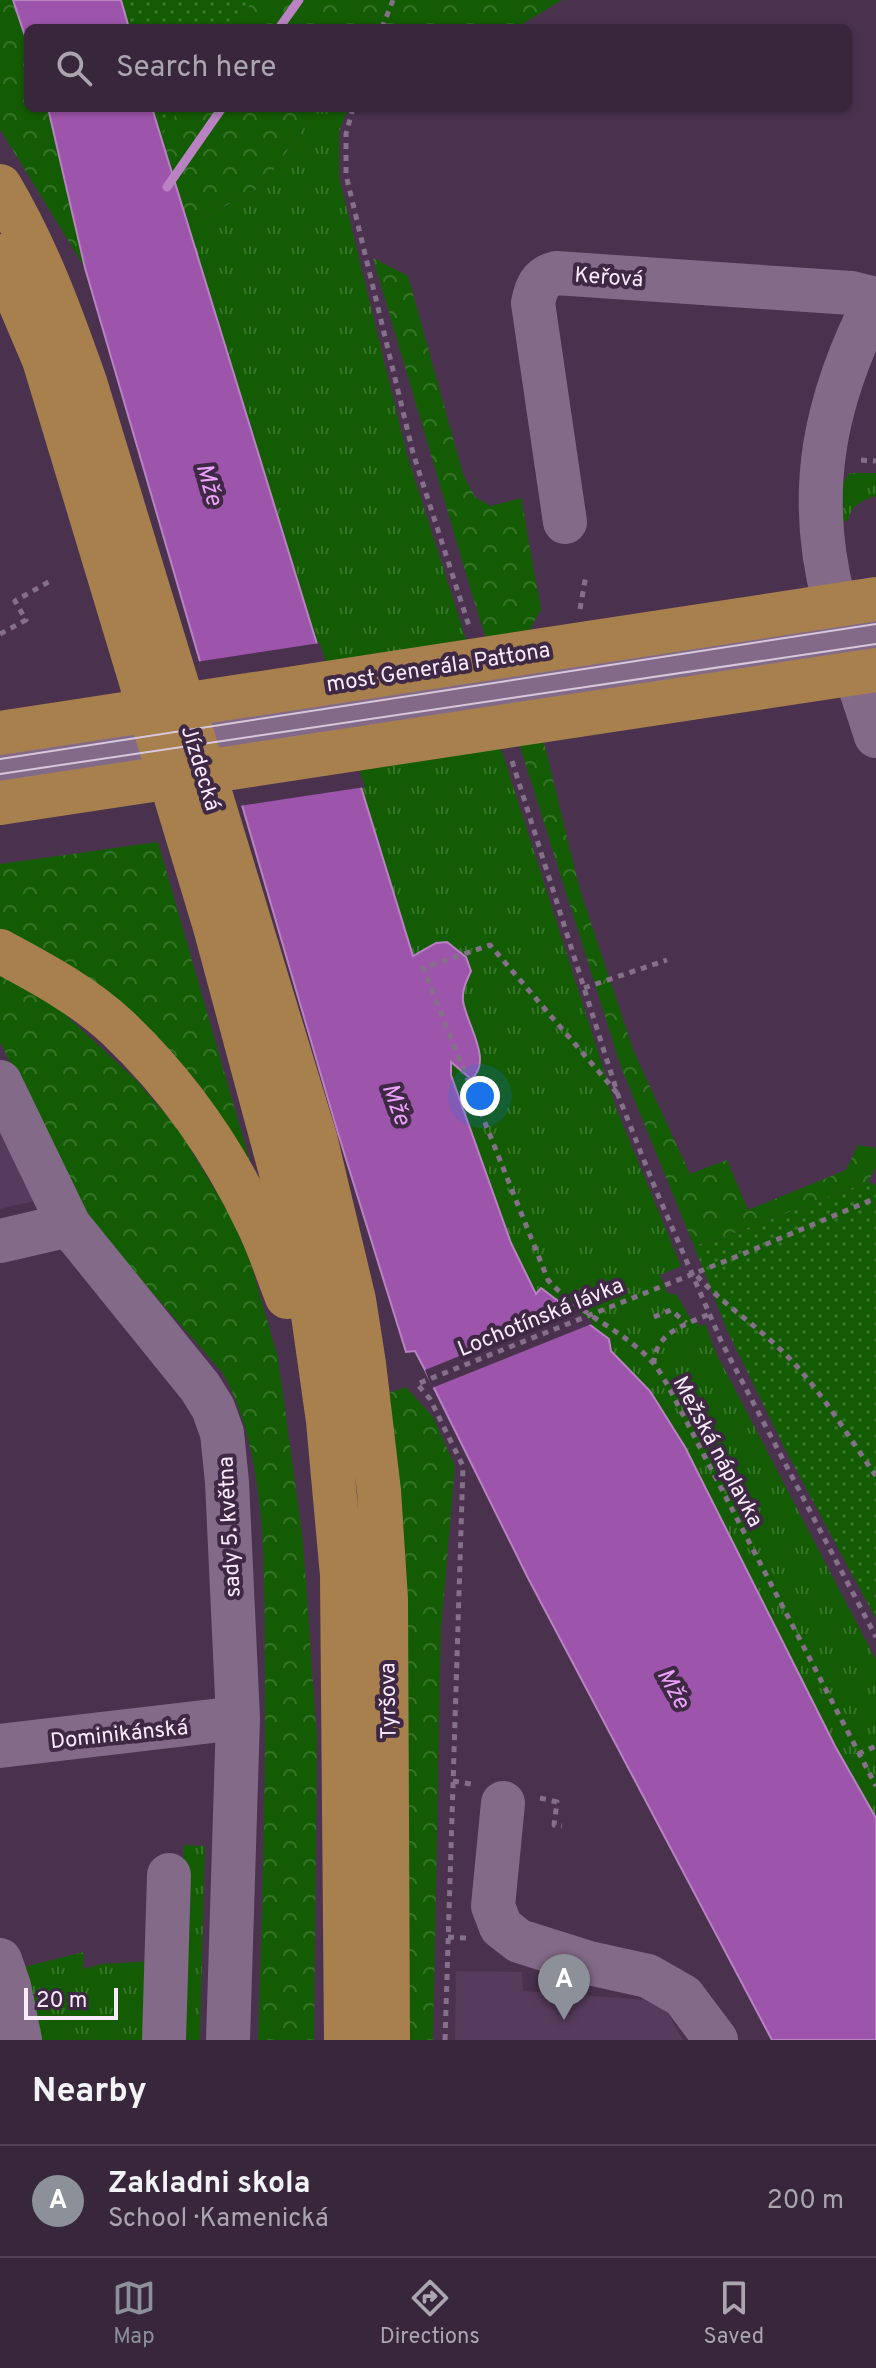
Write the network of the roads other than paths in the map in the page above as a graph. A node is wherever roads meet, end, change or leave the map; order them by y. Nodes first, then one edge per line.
1 (0, 186) edge
2 (0, 256) edge
3 (876, 299) edge
4 (565, 522) dead end
5 (876, 599) edge
6 (876, 634) edge
7 (876, 670) edge
8 (0, 733) edge
9 (876, 736) edge
10 (0, 767) edge
11 (0, 803) edge
12 (0, 951) edge
13 (0, 1082) edge
14 (69, 1225) junction
15 (0, 1241) edge
16 (364, 1364) joint
17 (328, 1421) junction
18 (238, 1718) junction
19 (0, 1746) edge
20 (503, 1803) dead end
21 (169, 1875) dead end
22 (0, 1960) edge
23 (20, 2040) edge
24 (164, 2040) edge
25 (228, 2040) edge
26 (346, 2040) edge
27 (388, 2040) edge
28 (716, 2040) edge

1 - 16 main road, Jízdecká
2 - 17 main road, Jízdecká
3 - 4 street, Keřová
3 - 9 street
5 - 8 main road, most Generála Pattona
6 - 10 street, most Generála Pattona
7 - 11 main road
12 - 17 main road
13 - 14 street, sady 5. května
14 - 15 street
14 - 18 street, sady 5. května
16 - 27 main road, Tyršova
17 - 26 main road, Tyršova
18 - 19 street, Dominikánská
18 - 25 street, sady 5. května
20 - 28 street
21 - 24 street
22 - 23 street

